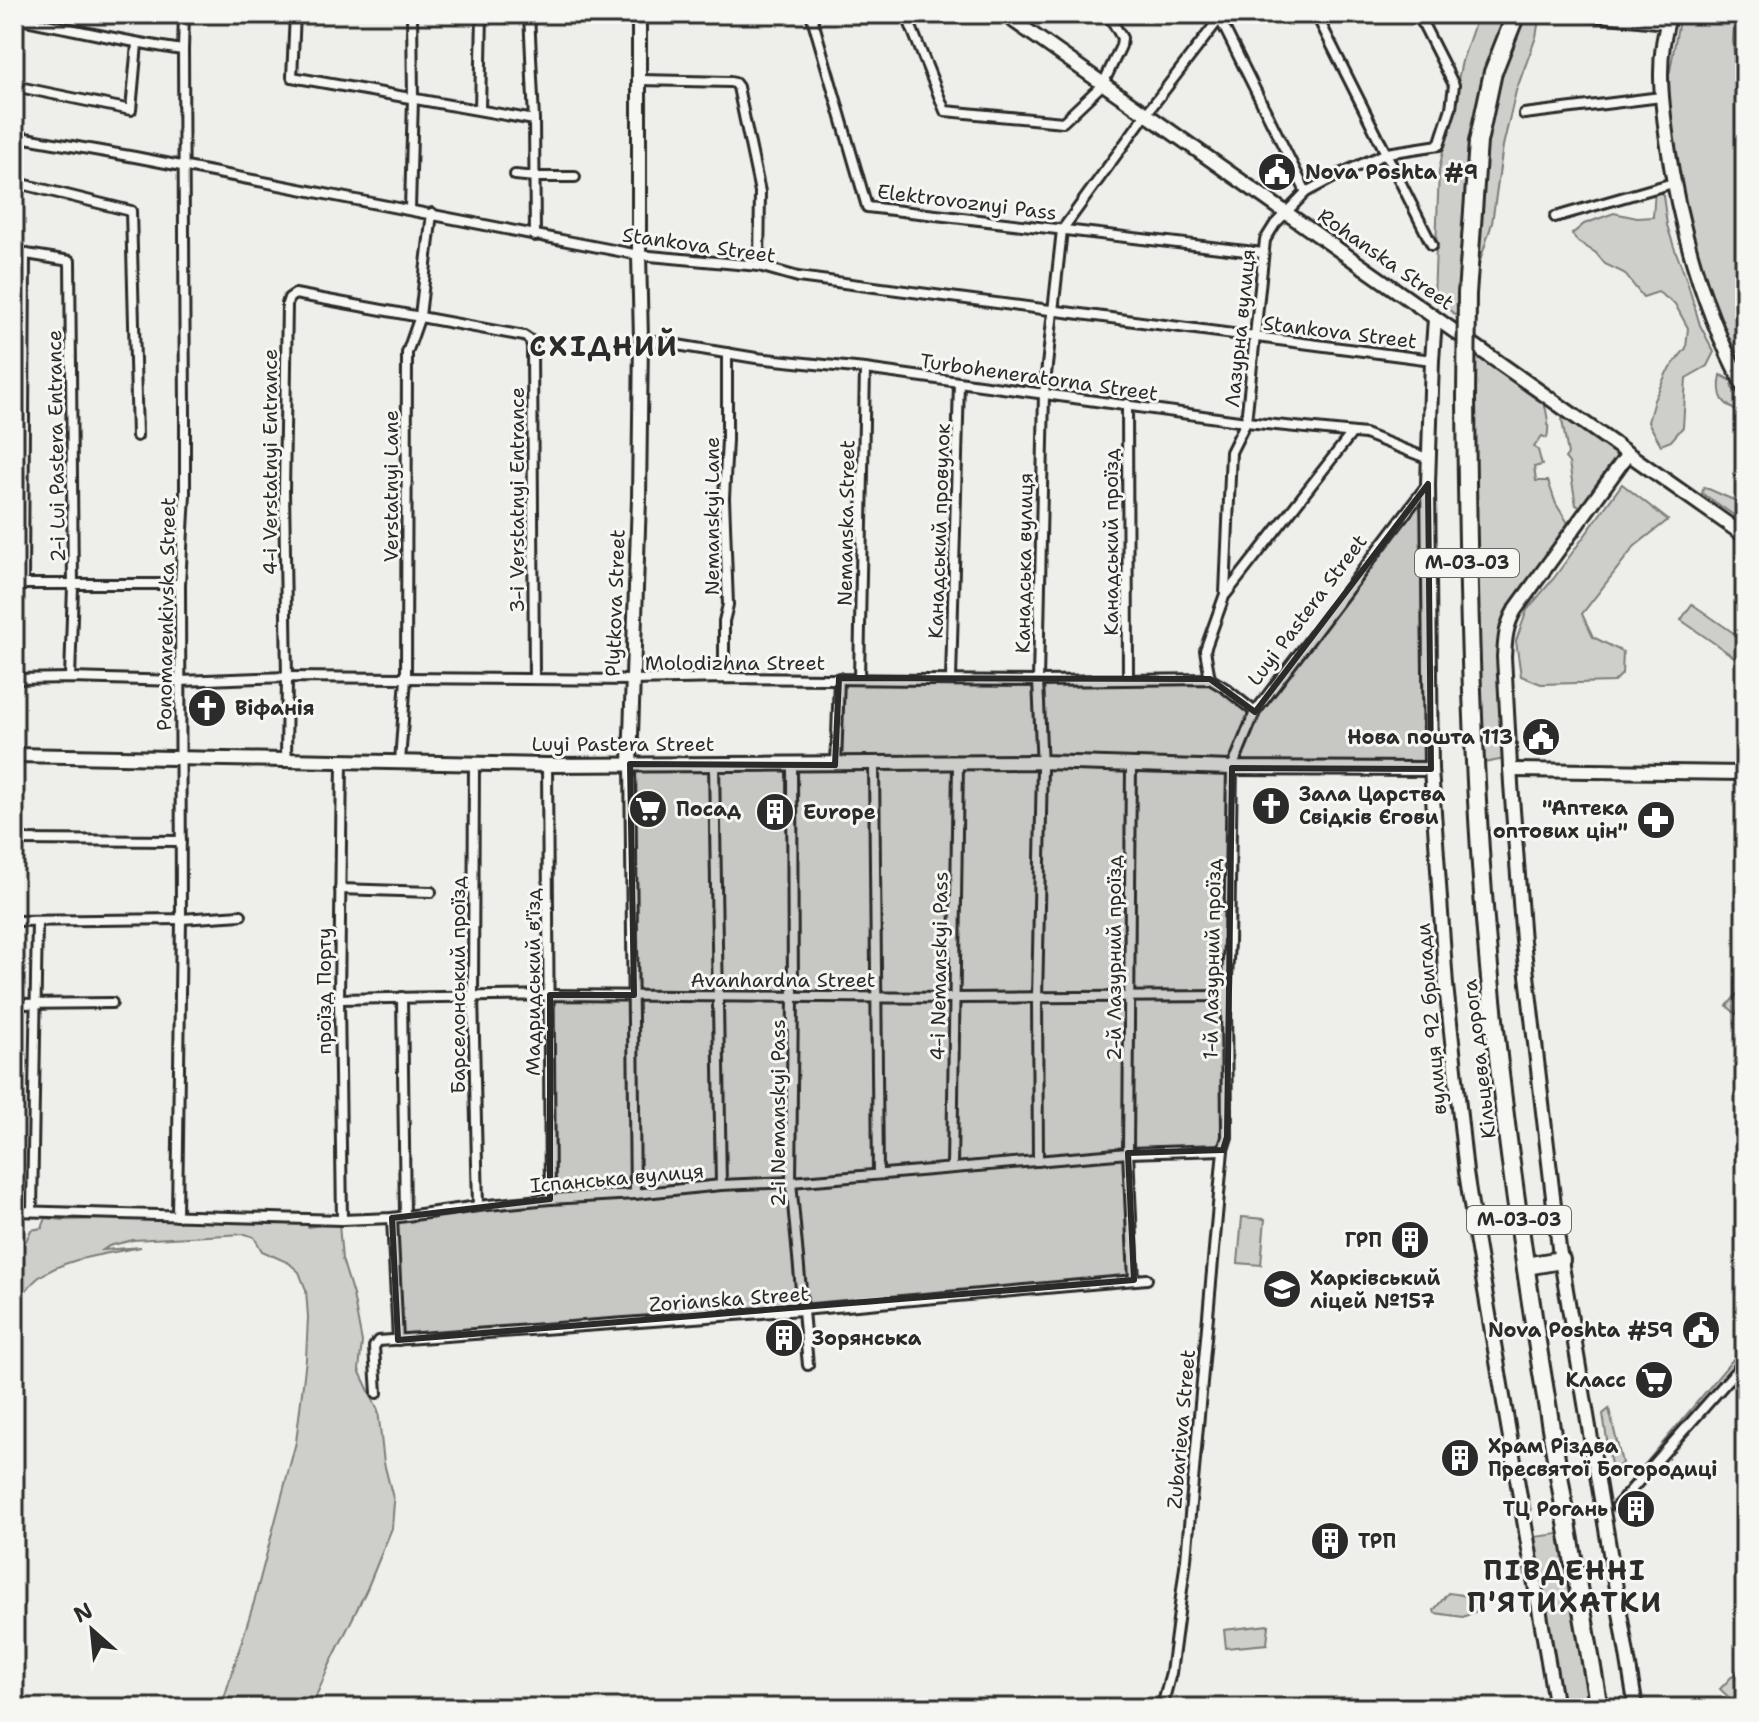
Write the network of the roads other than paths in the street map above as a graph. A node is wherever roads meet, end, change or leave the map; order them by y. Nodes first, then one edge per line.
1 (68, 14) edge
2 (184, 14) edge
3 (295, 14) edge
4 (412, 14) edge
5 (482, 14) edge
6 (529, 14) edge
7 (639, 14) edge
8 (811, 14) edge
9 (915, 14) edge
10 (1004, 14) edge
11 (1108, 14) edge
12 (1316, 14) edge
13 (1418, 14) edge
14 (1516, 14) edge
15 (1222, 15) edge
16 (1590, 16) edge
17 (14, 18) edge
18 (1669, 19) edge
19 (67, 27) junction
20 (137, 44) junction
21 (183, 50) junction
22 (640, 80) junction
23 (1103, 84) junction
24 (14, 86) edge
25 (1661, 97) junction
26 (413, 98) junction
27 (480, 110) junction
28 (1146, 114) junction
29 (1524, 114) dead end
30 (534, 120) junction
31 (14, 136) edge
32 (1387, 153) junction
33 (185, 167) junction
34 (515, 175) dead end
35 (535, 177) junction
36 (575, 177) dead end
37 (14, 182) edge
38 (1673, 183) junction
39 (1306, 192) junction
40 (410, 209) junction
41 (432, 213) junction
42 (1287, 213) junction
43 (1555, 217) dead end
44 (1062, 230) junction
45 (535, 236) junction
46 (1432, 245) dead end
47 (14, 252) edge
48 (25, 253) junction
49 (1263, 253) junction
50 (639, 255) junction
51 (759, 266) junction
52 (1051, 311) junction
53 (420, 316) junction
54 (1435, 319) junction
55 (1256, 338) junction
56 (641, 339) junction
57 (727, 353) junction
58 (1432, 360) junction
59 (865, 369) junction
60 (959, 383) junction
61 (1745, 389) edge
62 (1044, 393) junction
63 (1127, 404) junction
64 (1246, 422) junction
65 (1352, 433) junction
66 (137, 436) dead end
67 (1628, 454) junction
68 (1429, 459) junction
69 (1428, 484) junction
70 (1745, 536) edge
71 (180, 584) junction
72 (18, 585) edge
73 (73, 586) junction
74 (1225, 594) junction
75 (287, 677) junction
76 (70, 678) junction
77 (406, 678) junction
78 (724, 678) junction
79 (839, 678) junction
80 (859, 678) junction
81 (14, 679) edge
82 (534, 679) junction
83 (951, 679) junction
84 (1128, 679) junction
85 (1210, 679) junction
86 (632, 680) junction
87 (180, 681) junction
88 (1038, 681) junction
89 (1255, 712) junction
90 (14, 755) edge
91 (180, 757) junction
92 (286, 760) junction
93 (342, 761) junction
94 (400, 762) junction
95 (1042, 762) junction
96 (474, 763) junction
97 (630, 764) junction
98 (714, 764) junction
99 (792, 764) junction
100 (874, 764) junction
101 (958, 764) junction
102 (1131, 764) junction
103 (547, 765) junction
104 (836, 765) junction
105 (1232, 768) junction
106 (1431, 769) junction
107 (1510, 770) junction
108 (1745, 773) edge
109 (14, 840) edge
110 (181, 841) junction
111 (340, 889) junction
112 (431, 892) dead end
113 (241, 915) dead end
114 (181, 919) junction
115 (14, 921) edge
116 (37, 921) junction
117 (473, 995) junction
118 (550, 995) junction
119 (634, 995) junction
120 (717, 996) junction
121 (1226, 996) junction
122 (402, 997) junction
123 (793, 997) junction
124 (877, 997) junction
125 (955, 998) junction
126 (1037, 998) junction
127 (1130, 998) junction
128 (339, 999) junction
129 (112, 1003) dead end
130 (14, 1004) edge
131 (36, 1004) junction
132 (1223, 1150) junction
133 (1128, 1153) junction
134 (1038, 1161) junction
135 (952, 1168) junction
136 (878, 1174) junction
137 (791, 1182) junction
138 (721, 1185) junction
139 (635, 1194) junction
140 (550, 1199) junction
141 (478, 1206) junction
142 (14, 1211) edge
143 (32, 1211) junction
144 (405, 1215) junction
145 (177, 1216) junction
146 (392, 1218) junction
147 (342, 1220) junction
148 (1561, 1260) junction
149 (1526, 1266) junction
150 (1147, 1279) dead end
151 (1134, 1280) junction
152 (802, 1310) junction
153 (398, 1340) junction
154 (1745, 1361) edge
155 (808, 1365) dead end
156 (377, 1393) dead end
157 (1617, 1506) dead end
158 (1159, 1708) edge
159 (1556, 1708) edge
160 (1599, 1708) edge
161 (1636, 1708) edge

1 - 19 street
2 - 21 street, Ponomarenkivska Street
3 - 26 street
4 - 26 street
5 - 27 street
6 - 30 street
7 - 22 street, Plytkova Street
8 - 44 street, Elektrovoznyi Pass
9 - 23 street
10 - 23 street, Rohanska Street
11 - 23 street
12 - 32 street
13 - 32 street
14 - 149 highway, Кільцева дорога / М-03-03, bridge
15 - 28 street, Канадська вулиця
15 - 39 street
16 - 18 street
17 - 19 street
18 - 25 street
19 - 20 street
20 - 21 street
20 - 24 street
21 - 33 street, Ponomarenkivska Street
22 - 50 street, Plytkova Street
22 - 51 street
23 - 28 street, Rohanska Street
25 - 29 street
25 - 38 street
26 - 27 street
26 - 40 street
27 - 30 street
28 - 42 street, Rohanska Street
28 - 44 street, Канадська вулиця
30 - 35 street
31 - 33 street, Stankova Street
32 - 39 street
32 - 46 street
33 - 40 street, Stankova Street
33 - 71 street, Ponomarenkivska Street
34 - 35 street
35 - 36 street
35 - 45 street
37 - 66 street
38 - 43 street
38 - 61 street
39 - 42 street, Лазурна вулиця
40 - 41 street, Stankova Street
41 - 45 street, Stankova Street
41 - 53 street, Verstatnyi Lane
42 - 49 street, Лазурна вулиця
42 - 54 street, Rohanska Street
44 - 49 street, Elektrovoznyi Pass
44 - 52 street, Канадська вулиця
45 - 50 street, Stankova Street
47 - 48 street, 2-i Lui Pastera Entrance
48 - 72 street, 2-i Lui Pastera Entrance
48 - 73 street, 2-i Lui Pastera Entrance
49 - 55 street, Лазурна вулиця
50 - 51 street, Stankova Street
50 - 56 street, Plytkova Street
51 - 52 street, Stankova Street
52 - 55 street, Stankova Street
52 - 62 street, Канадська вулиця
53 - 75 street, 4-i Verstatnyi Entrance
53 - 77 street, Verstatnyi Lane
53 - 82 street, 3-i Verstatnyi Entrance
54 - 58 street, вулиця 92 бригади
54 - 67 street, Rohanska Street
55 - 58 street, Stankova Street
55 - 64 street, Лазурна вулиця
56 - 57 street, Turboheneratorna Street
56 - 86 street, Plytkova Street
57 - 59 street, Turboheneratorna Street
57 - 78 street, Nemanskyi Lane
58 - 68 street, вулиця 92 бригади
59 - 60 street, Turboheneratorna Street
59 - 80 street, Nemanska Street
60 - 62 street, Turboheneratorna Street
60 - 83 street, Канадський провулок
62 - 63 street, Turboheneratorna Street
62 - 88 street, Канадська вулиця
63 - 64 street, Turboheneratorna Street
63 - 84 street, Канадський проїзд
64 - 65 street, Turboheneratorna Street
64 - 74 street, Лазурна вулиця
65 - 68 street, Turboheneratorna Street
65 - 74 street, Лазурна вулиця
67 - 70 street, Rohanska Street
67 - 107 street
68 - 69 street, вулиця 92 бригади
69 - 89 street, Luyi Pastera Street
69 - 106 street, вулиця 92 бригади
71 - 73 street
71 - 87 street, Ponomarenkivska Street
72 - 73 street
73 - 76 street, 2-i Lui Pastera Entrance
74 - 85 street, Лазурна вулиця
75 - 77 street, Molodizhna Street
75 - 87 street, Molodizhna Street
75 - 92 street, 4-i Verstatnyi Entrance
76 - 81 street, Molodizhna Street
76 - 87 street, Molodizhna Street
77 - 82 street, Molodizhna Street
77 - 94 street, Verstatnyi Lane
78 - 79 street, Molodizhna Street
78 - 86 street, Molodizhna Street
79 - 80 street, Molodizhna Street
79 - 104 street
80 - 83 street, Molodizhna Street
82 - 86 street, Molodizhna Street
83 - 88 street, Molodizhna Street
84 - 85 street, Molodizhna Street
84 - 88 street, Molodizhna Street
85 - 89 street
86 - 97 street, Plytkova Street
87 - 91 street, Ponomarenkivska Street
88 - 95 street, Канадська вулиця
89 - 105 street, Luyi Pastera Street
90 - 91 street, Luyi Pastera Street
91 - 92 street, Luyi Pastera Street
91 - 110 street, Ponomarenkivska Street
92 - 93 street, Luyi Pastera Street
93 - 94 street, Luyi Pastera Street
93 - 111 street, проїзд Порту
94 - 96 street, Luyi Pastera Street
95 - 101 street, Luyi Pastera Street
95 - 102 street, Luyi Pastera Street
95 - 126 street, Канадська вулиця
96 - 103 street, Luyi Pastera Street
96 - 117 street, Барселонський проїзд
97 - 98 street, Luyi Pastera Street
97 - 103 street, Luyi Pastera Street
97 - 119 street, Plytkova Street
98 - 99 street, Luyi Pastera Street
98 - 120 street
99 - 104 street, Luyi Pastera Street
99 - 123 street, 2-i Nemanskyi Pass
100 - 101 street, Luyi Pastera Street
100 - 104 street, Luyi Pastera Street
100 - 124 street
101 - 125 street, 4-i Nemanskyi Pass
102 - 105 street, Luyi Pastera Street
102 - 127 street, 2-й Лазурний проїзд
103 - 118 street, Мадридський в'їзд
105 - 106 street, Luyi Pastera Street
105 - 121 street, 1-й Лазурний проїзд
106 - 159 street, вулиця 92 бригади
107 - 108 street
107 - 148 street
109 - 110 street
110 - 114 street, Ponomarenkivska Street
111 - 112 street
111 - 128 street, проїзд Порту
113 - 114 street
114 - 116 street
114 - 145 street, Ponomarenkivska Street
115 - 116 street
116 - 131 street
117 - 118 street, Avanhardna Street
117 - 122 street, Avanhardna Street
117 - 141 street, Барселонський проїзд
118 - 119 street, Avanhardna Street
118 - 140 street, Мадридський в'їзд
119 - 120 street, Avanhardna Street
119 - 139 street, Plytkova Street
120 - 123 street, Avanhardna Street
120 - 138 street
121 - 127 street, Avanhardna Street
121 - 132 street, 1-й Лазурний проїзд
122 - 128 street, Avanhardna Street
122 - 144 street
123 - 124 street, Avanhardna Street
123 - 137 street, 2-i Nemanskyi Pass
124 - 125 street, Avanhardna Street
124 - 136 street
125 - 126 street, Avanhardna Street
125 - 135 street, 4-i Nemanskyi Pass
126 - 127 street, Avanhardna Street
126 - 134 street, Канадська вулиця
127 - 133 street, 2-й Лазурний проїзд
128 - 147 street, проїзд Порту
129 - 131 street
130 - 131 street
131 - 143 street
132 - 133 street, Іспанська вулиця
132 - 158 street, Zubarieva Street
133 - 134 street, Іспанська вулиця
133 - 151 street
134 - 135 street, Іспанська вулиця
135 - 136 street, Іспанська вулиця
136 - 137 street, Іспанська вулиця
137 - 138 street, Іспанська вулиця
137 - 152 street, 2-i Nemanskyi Pass
138 - 139 street, Іспанська вулиця
139 - 140 street, Іспанська вулиця
140 - 141 street, Іспанська вулиця
141 - 144 street, Іспанська вулиця
142 - 143 street, Іспанська вулиця
143 - 145 street, Іспанська вулиця
144 - 146 street, Іспанська вулиця
145 - 147 street, Іспанська вулиця
146 - 147 street, Іспанська вулиця
146 - 153 street
148 - 149 highway
148 - 161 street
149 - 160 highway, Кільцева дорога / М-03-03
150 - 151 street, Zorianska Street
151 - 152 street, Zorianska Street
152 - 153 street, Zorianska Street
152 - 155 street, 2-i Nemanskyi Pass
153 - 156 street
154 - 157 street

